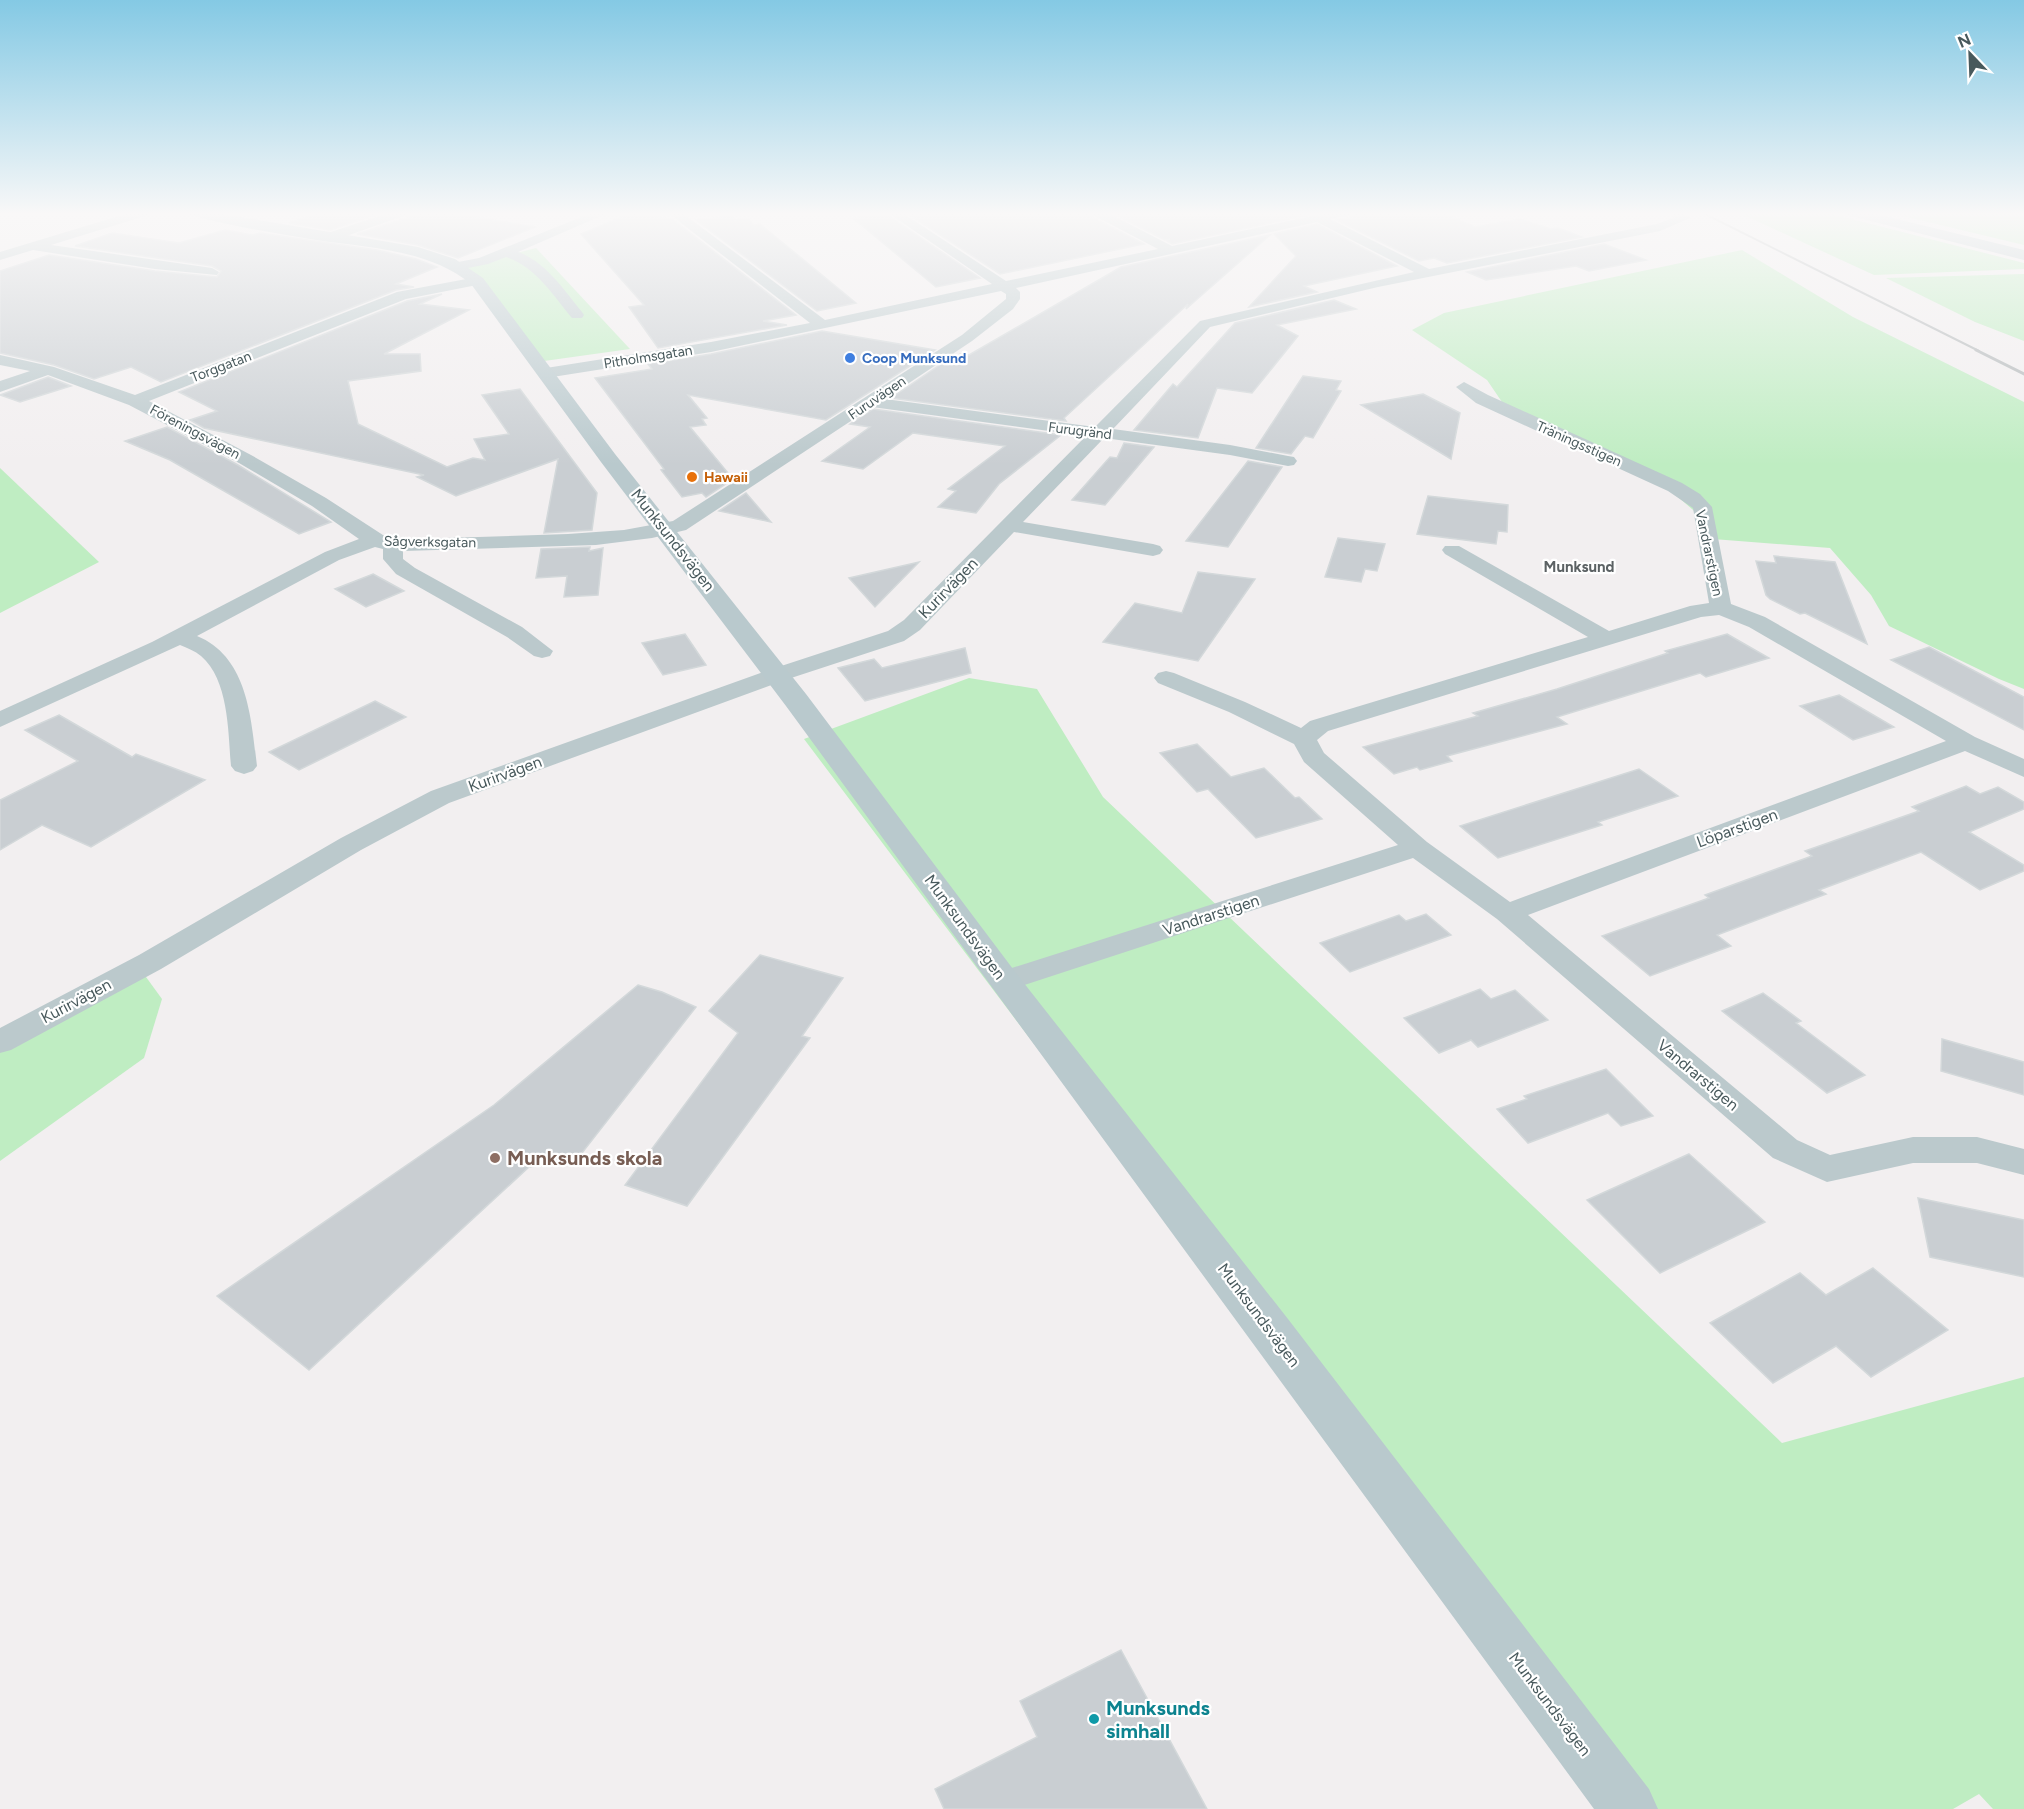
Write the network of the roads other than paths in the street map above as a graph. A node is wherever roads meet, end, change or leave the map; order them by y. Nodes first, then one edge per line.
1 (398, 296) edge
2 (489, 296) edge
3 (561, 296) edge
4 (784, 296) edge
5 (957, 296) edge
6 (1013, 296) edge
7 (1317, 296) edge
8 (577, 315) dead end
9 (822, 326) junction
10 (0, 360) edge
11 (48, 370) junction
12 (546, 373) junction
13 (0, 387) edge
14 (1464, 387) dead end
15 (135, 401) junction
16 (872, 402) junction
17 (1096, 434) junction
18 (1288, 461) dead end
19 (1695, 500) joint
20 (1008, 525) junction
21 (666, 530) junction
22 (383, 542) junction
23 (1153, 550) dead end
24 (1452, 550) dead end
25 (1721, 608) junction
26 (180, 637) junction
27 (1605, 638) junction
28 (542, 651) dead end
29 (777, 675) junction
30 (1166, 678) dead end
31 (0, 720) edge
32 (1304, 739) junction
33 (1966, 742) junction
34 (244, 766) dead end
35 (2024, 769) edge
36 (1417, 848) junction
37 (1507, 913) junction
38 (1004, 981) junction
39 (0, 1042) edge
40 (2024, 1162) edge
41 (1629, 1809) edge

1 - 15 street, Torggatan
2 - 12 street, Munksundsvägen
3 - 8 street
4 - 9 street
5 - 9 street, Pitholmsgatan
6 - 16 street, Furuvägen
7 - 17 street, Kurirvägen
9 - 12 street, Pitholmsgatan
10 - 11 street, Föreningsvägen
11 - 13 street
11 - 15 street, Föreningsvägen
12 - 21 street, Munksundsvägen
14 - 19 street, Träningsstigen
15 - 22 street, Föreningsvägen
16 - 17 street, Furugränd
16 - 21 street, Furuvägen
17 - 18 street, Furugränd
17 - 20 street, Kurirvägen
19 - 25 street, Vandrarstigen
20 - 23 street
20 - 29 street, Kurirvägen
21 - 22 street, Sågverksgatan
21 - 29 street, Munksundsvägen
22 - 26 street, Sågverksgatan
22 - 28 street
24 - 27 street
25 - 27 street, Vandrarstigen
25 - 33 street, Vandrarstigen
26 - 31 street, Sågverksgatan
26 - 34 street
27 - 32 street, Vandrarstigen
29 - 38 street, Munksundsvägen
29 - 39 street, Kurirvägen
30 - 32 street
32 - 36 street, Vandrarstigen
33 - 35 street, Vandrarstigen
33 - 37 street, Löparstigen
36 - 37 street, Vandrarstigen
36 - 38 street, Vandrarstigen
37 - 40 street, Vandrarstigen
38 - 41 street, Munksundsvägen

